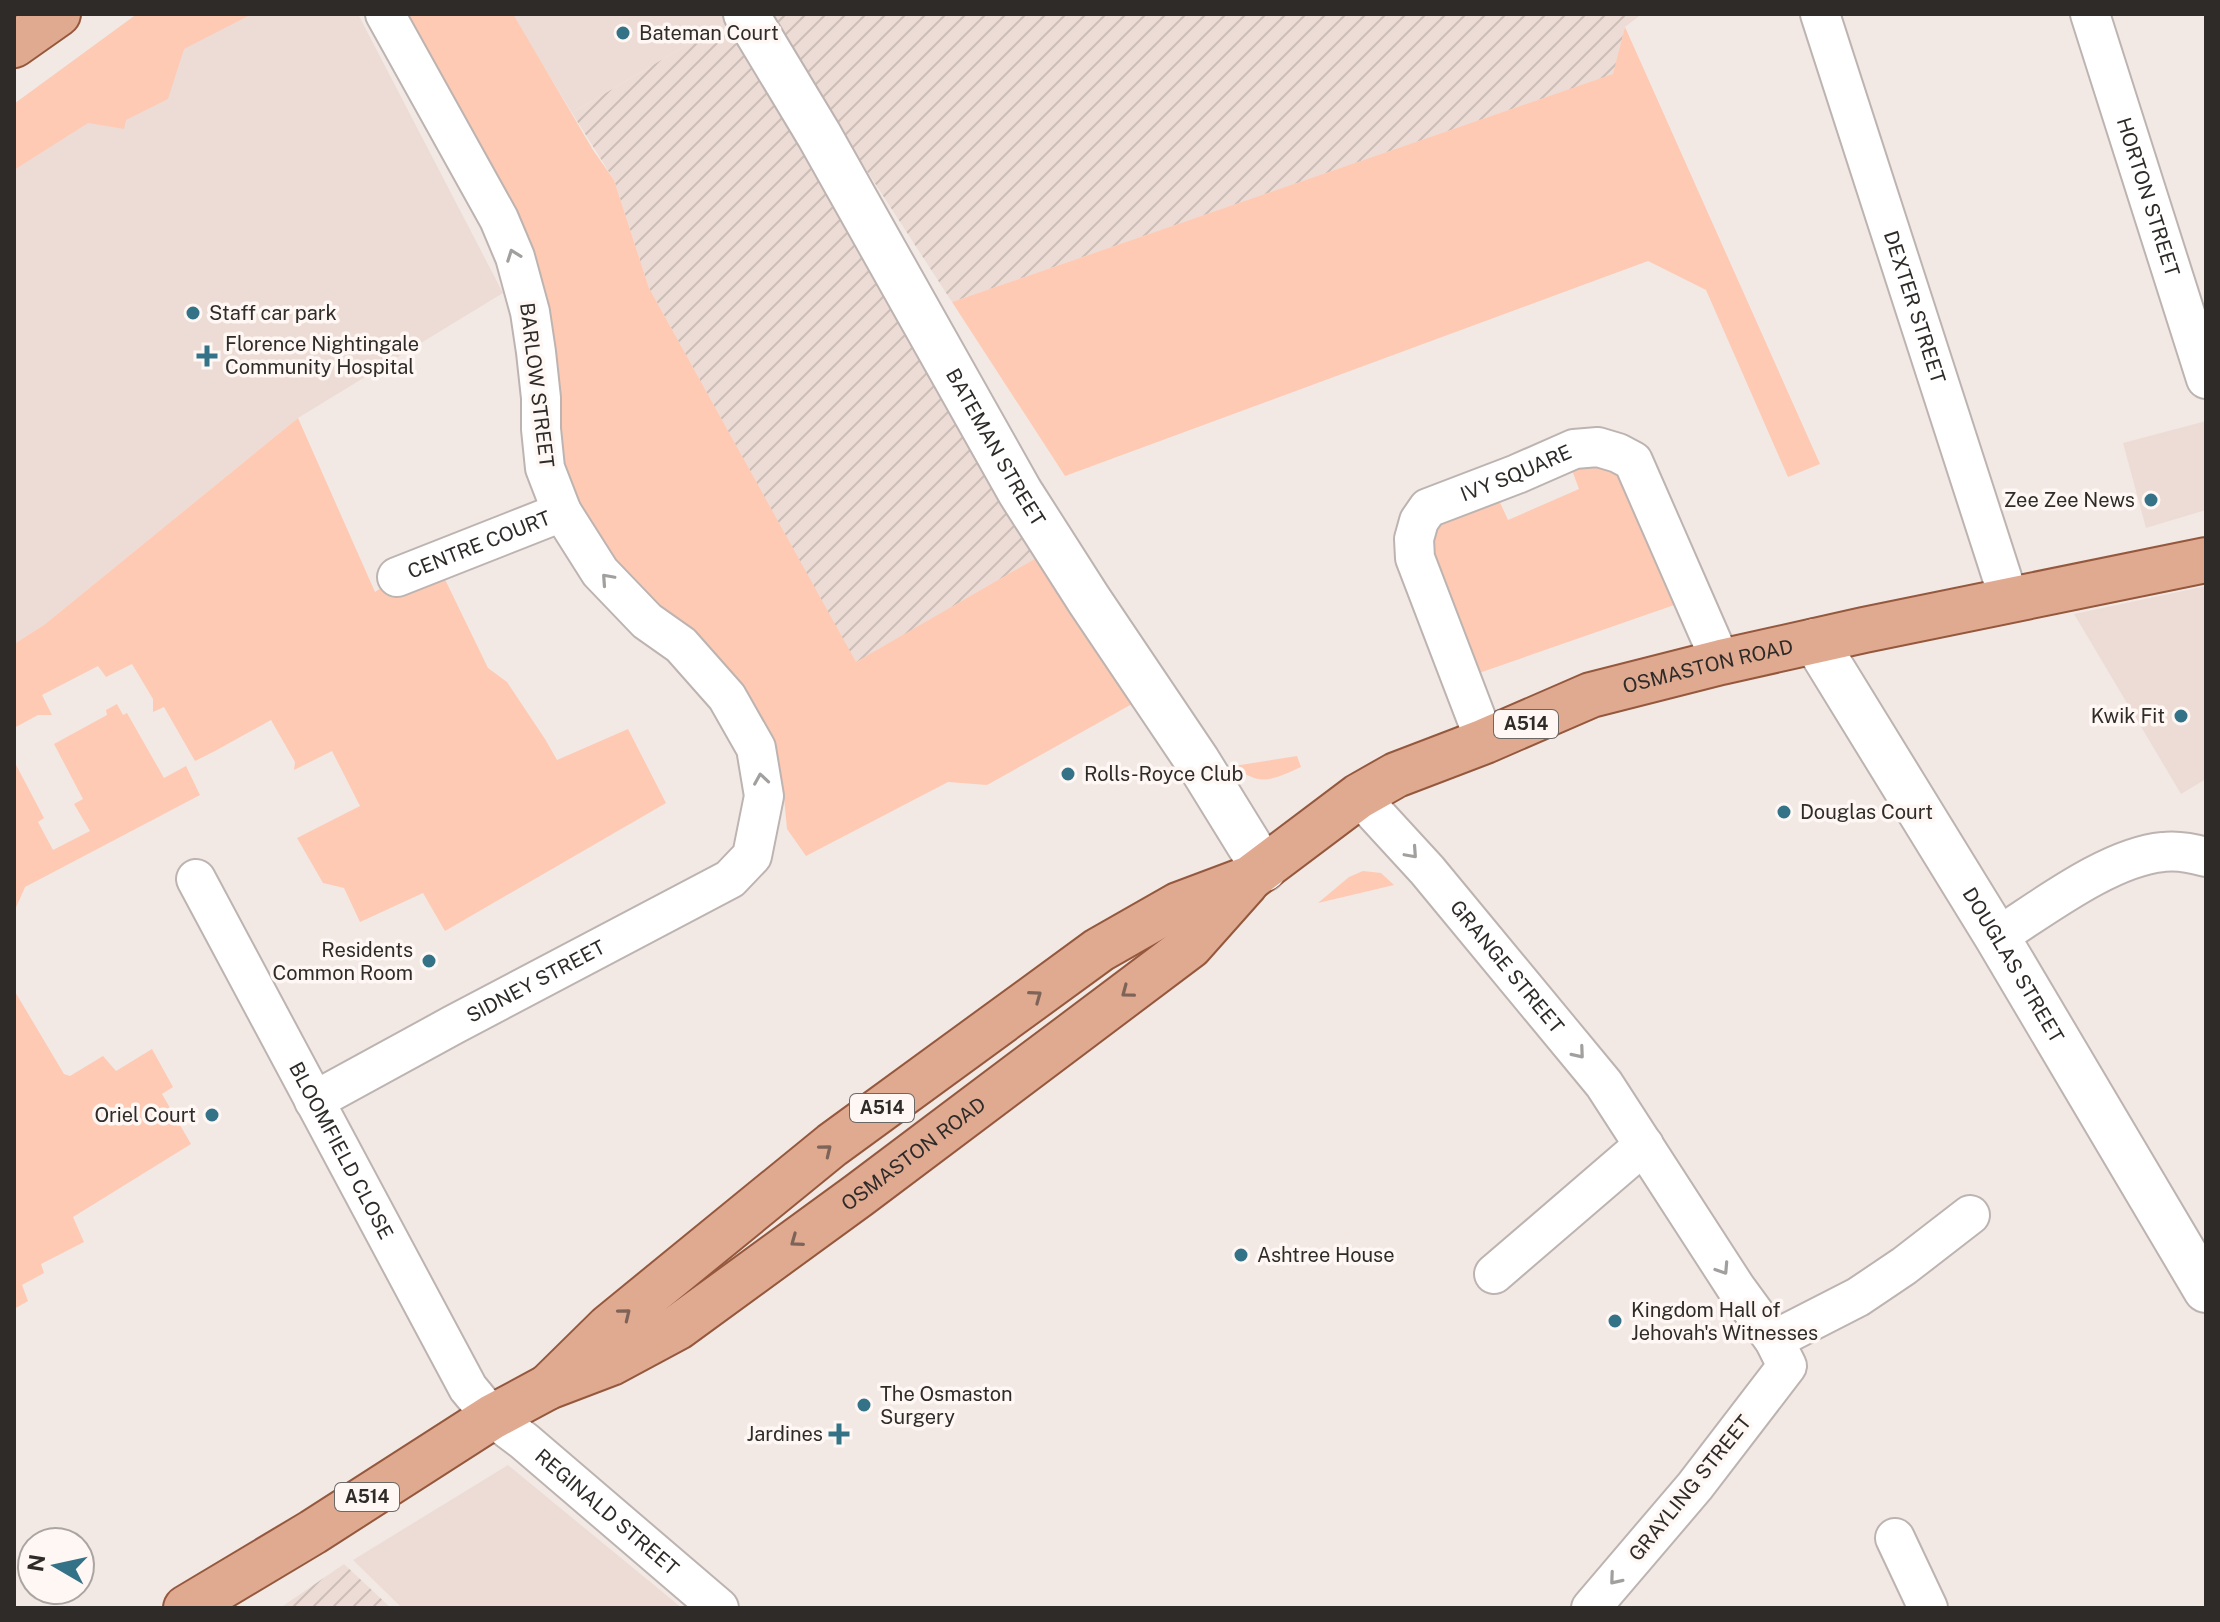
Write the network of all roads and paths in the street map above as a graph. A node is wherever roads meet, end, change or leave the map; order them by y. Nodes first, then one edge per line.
1 (58, 14) edge
2 (385, 14) edge
3 (746, 14) edge
4 (1820, 14) edge
5 (2090, 14) edge
6 (14, 45) edge
7 (2206, 379) edge
8 (562, 512) junction
9 (2206, 560) edge
10 (397, 577) dead end
11 (2009, 599) junction
12 (1815, 641) junction
13 (1721, 662) junction
14 (1485, 741) junction
15 (1359, 796) junction
16 (752, 856) joint
17 (2206, 857) edge
18 (1257, 873) junction
19 (196, 879) dead end
20 (1997, 937) junction
21 (314, 1101) junction
22 (1644, 1145) junction
23 (1970, 1215) dead end
24 (1494, 1274) dead end
25 (2206, 1290) edge
26 (1781, 1353) junction
27 (492, 1417) junction
28 (1895, 1538) dead end
29 (1918, 1602) edge
30 (186, 1608) edge
31 (719, 1608) edge
32 (1591, 1608) edge

1 - 6 main road
8 -> 2 street, BARLOW STREET
3 - 18 street, BATEMAN STREET
4 - 11 street, DEXTER STREET
5 - 7 street, HORTON STREET
8 - 10 street, CENTRE COURT
16 -> 8 street, BARLOW STREET
9 - 11 main road, OSMASTON ROAD / A514
11 - 12 main road, OSMASTON ROAD / A514
12 - 13 main road, OSMASTON ROAD / A514
12 - 20 street, DOUGLAS STREET
13 - 14 main road, OSMASTON ROAD / A514
13 - 14 street, IVY SQUARE
14 - 15 main road, OSMASTON ROAD / A514
15 - 18 main road, OSMASTON ROAD / A514
15 -> 22 street, GRANGE STREET
16 - 21 street, SIDNEY STREET
17 - 20 street
18 - 27 main road, OSMASTON ROAD / A514
19 - 21 street, BLOOMFIELD CLOSE
20 - 25 street, DOUGLAS STREET
21 - 27 street, BLOOMFIELD CLOSE
22 - 24 street
22 -> 26 street, GRANGE STREET
23 - 26 street
26 -> 32 street, GRAYLING STREET
27 - 30 main road, OSMASTON ROAD / A514
27 - 31 street, REGINALD STREET
28 - 29 street

